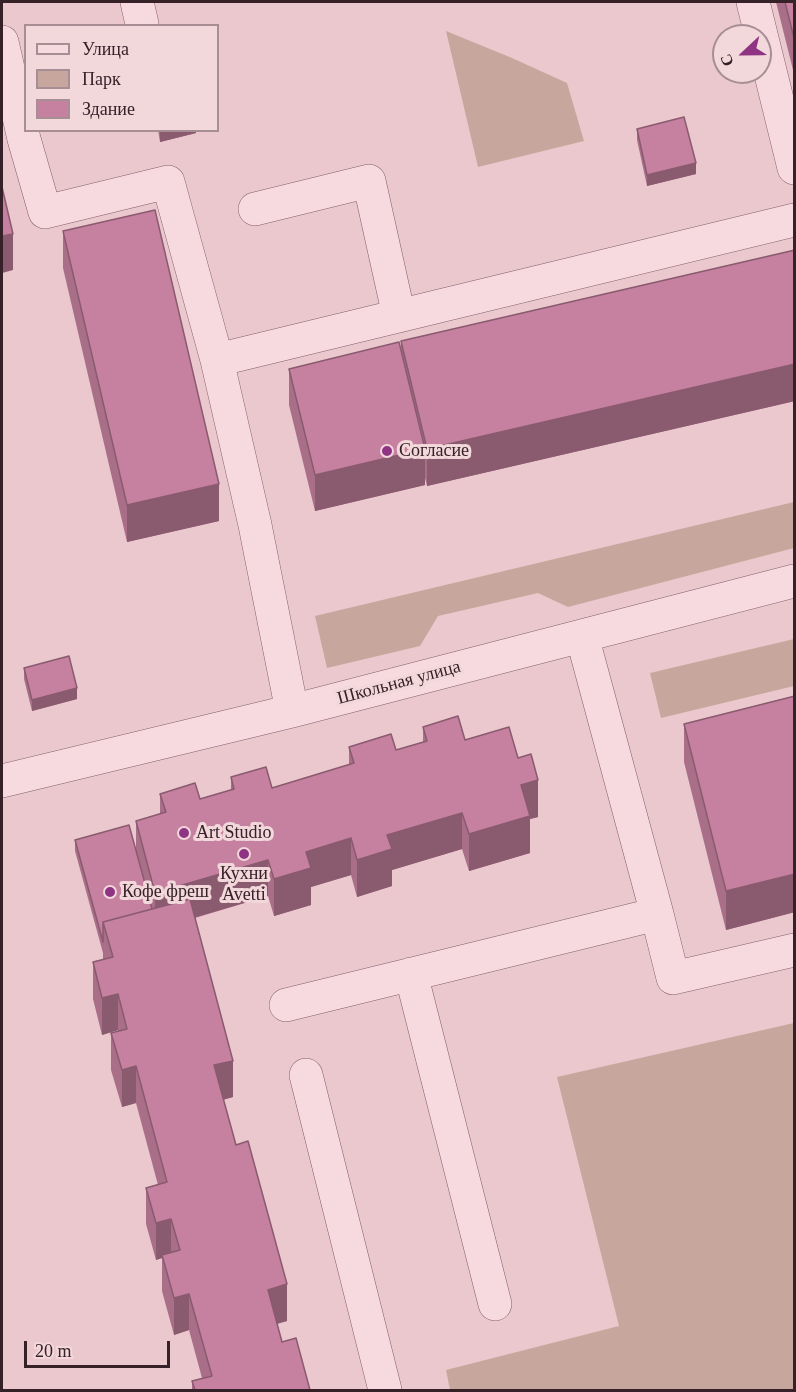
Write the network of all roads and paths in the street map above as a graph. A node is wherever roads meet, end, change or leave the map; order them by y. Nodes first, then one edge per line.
1 (753, 2) edge
2 (2, 42) edge
3 (795, 168) edge
4 (255, 209) dead end
5 (795, 220) edge
6 (399, 316) junction
7 (217, 360) junction
8 (795, 581) edge
9 (582, 636) junction
10 (292, 711) junction
11 (2, 781) edge
12 (657, 914) junction
13 (795, 950) edge
14 (411, 974) junction
15 (286, 1005) dead end
16 (306, 1076) dead end
17 (495, 1304) dead end
18 (385, 1390) edge

1 - 3 street
2 - 7 street
4 - 6 street
5 - 6 street
6 - 7 street
7 - 10 street
8 - 9 street, Школьная улица
9 - 10 street, Школьная улица
9 - 12 street
10 - 11 street, Школьная улица
12 - 13 street
12 - 14 street
14 - 15 street
14 - 17 street
16 - 18 street

